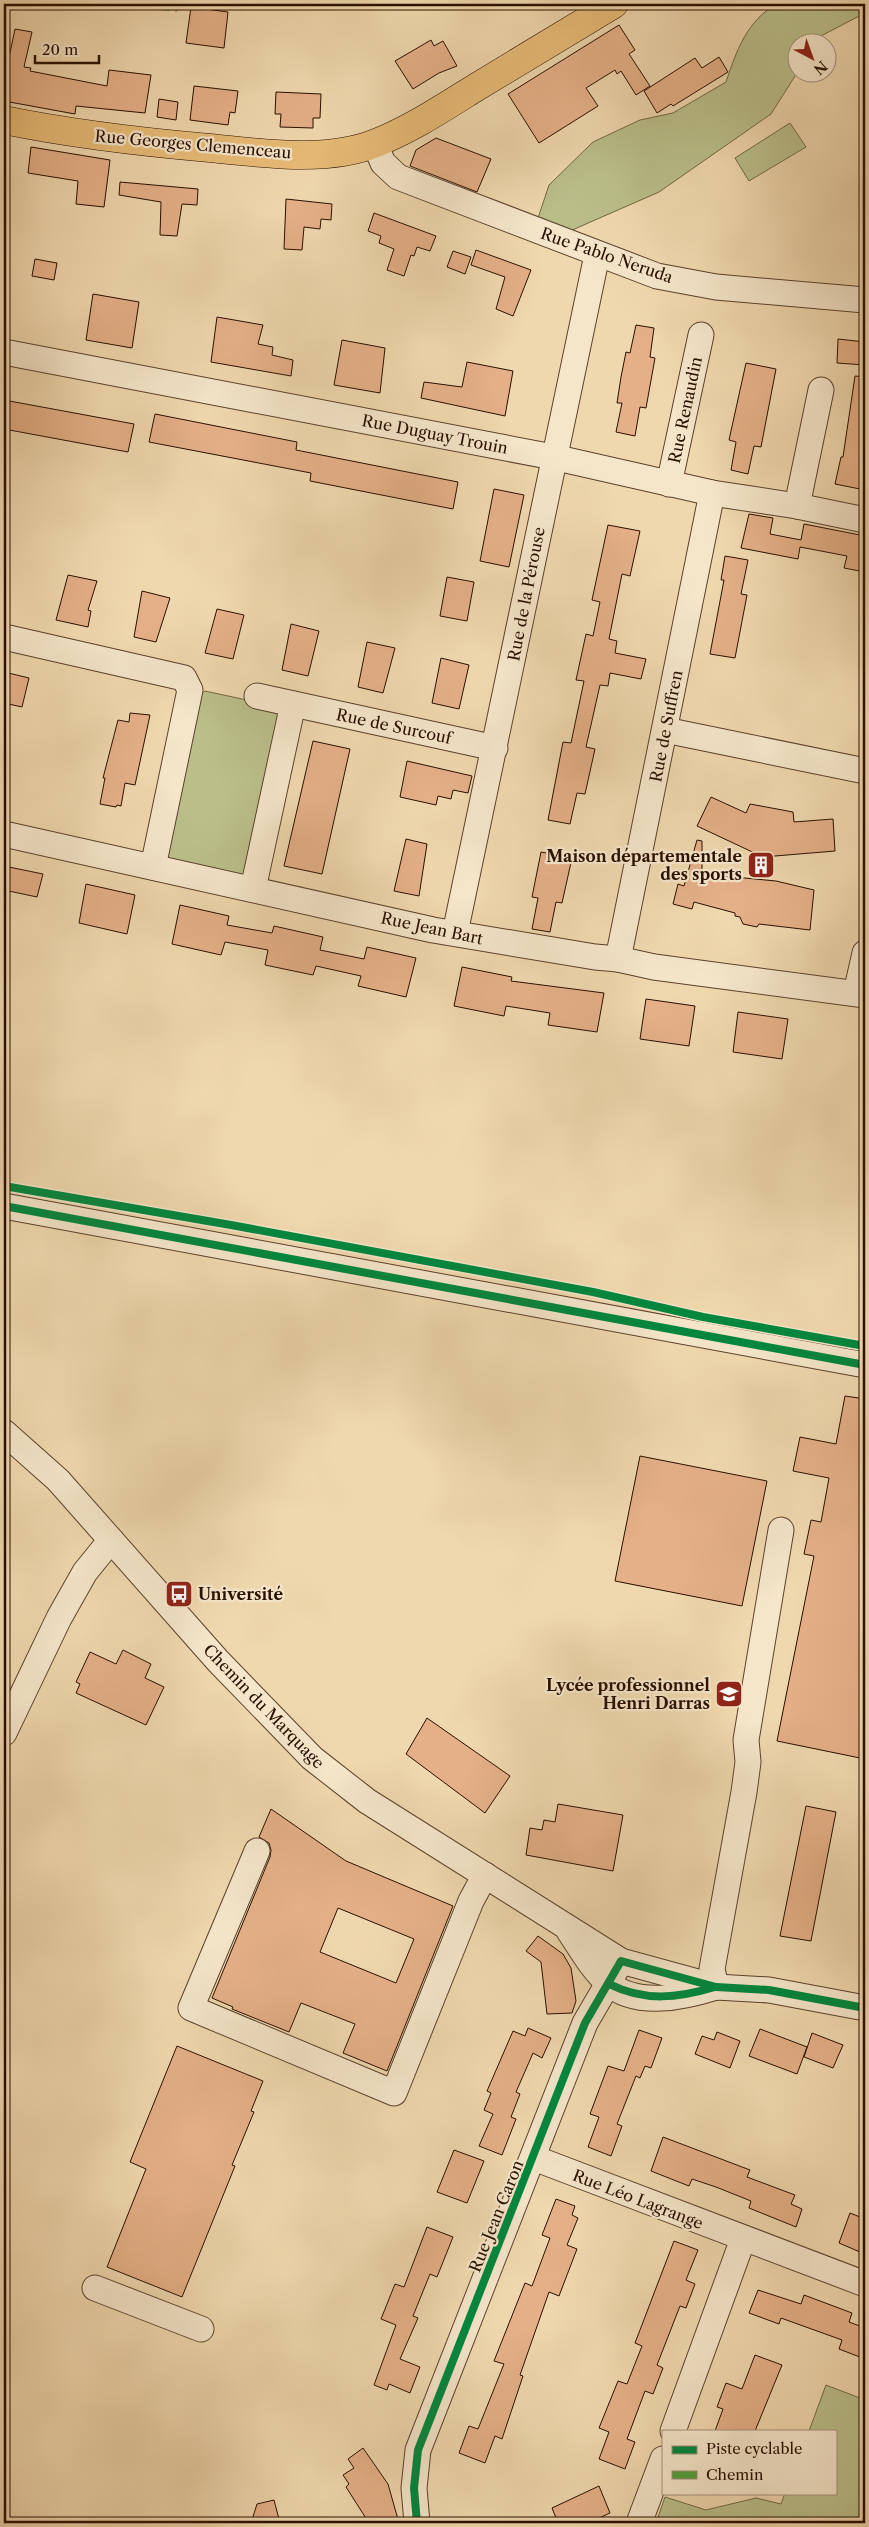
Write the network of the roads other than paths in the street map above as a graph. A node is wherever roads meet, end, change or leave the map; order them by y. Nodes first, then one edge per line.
1 (614, 4) edge
2 (4, 120) edge
3 (375, 144) junction
4 (597, 255) junction
5 (865, 300) edge
6 (701, 335) dead end
7 (4, 352) edge
8 (821, 390) dead end
9 (554, 457) junction
10 (669, 484) junction
11 (712, 493) junction
12 (797, 506) junction
13 (865, 520) edge
14 (4, 638) edge
15 (257, 696) dead end
16 (293, 704) junction
17 (665, 730) junction
18 (495, 748) junction
19 (865, 771) edge
20 (4, 834) edge
21 (153, 867) junction
22 (253, 889) junction
23 (455, 934) junction
24 (865, 953) edge
25 (618, 959) junction
26 (860, 994) edge
27 (4, 1206) edge
28 (865, 1365) edge
29 (4, 1432) edge
30 (781, 1530) dead end
31 (111, 1540) junction
32 (4, 1733) edge
33 (257, 1851) dead end
34 (485, 1875) junction
35 (568, 1928) junction
36 (621, 1961) junction
37 (609, 1984) junction
38 (716, 1987) junction
39 (865, 2008) edge
40 (534, 2158) junction
41 (742, 2239) junction
42 (865, 2284) edge
43 (95, 2288) dead end
44 (201, 2329) dead end
45 (673, 2430) edge
46 (662, 2461) edge
47 (417, 2523) edge
48 (639, 2523) edge

1 - 3 main road, Rue Georges Clemenceau
2 - 3 main road, Rue Georges Clemenceau
3 - 4 street, Rue Pablo Neruda
4 - 5 street, Rue Pablo Neruda
4 - 9 street, Rue de la Pérouse
6 - 10 street, Rue Renaudin
7 - 9 street, Rue Duguay Trouin
8 - 12 street
9 - 10 street, Rue Duguay Trouin
9 - 18 street, Rue de la Pérouse
10 - 11 street, Rue Duguay Trouin
11 - 12 street, Rue Duguay Trouin
11 - 17 street, Rue de Suffren
12 - 13 street, Rue Duguay Trouin
14 - 21 street
15 - 16 street, Rue de Surcouf
16 - 18 street, Rue de Surcouf
16 - 22 street
17 - 19 street
17 - 25 street, Rue de Suffren
18 - 23 street, Rue de la Pérouse
20 - 21 street, Rue Jean Bart
21 - 22 street, Rue Jean Bart
22 - 23 street, Rue Jean Bart
23 - 25 street, Rue Jean Bart
24 - 26 street
25 - 26 street, Rue Jean Bart
27 - 28 street
29 - 31 street, Chemin du Marquage
30 - 38 street
31 - 32 street
31 - 34 street, Chemin du Marquage
33 - 34 street
34 - 35 street, Chemin du Marquage
35 - 36 street, Chemin du Marquage
35 - 37 street, Chemin du Marquage
36 - 37 street, Rue Jean Caron
36 - 38 street, Chemin du Marquage
37 - 38 street, Chemin du Marquage
37 - 40 street, Rue Jean Caron
38 - 39 street, Chemin du Marquage
40 - 41 street, Rue Léo Lagrange
40 - 47 street, Rue Jean Caron
41 - 42 street, Rue Léo Lagrange
41 - 45 street
43 - 44 street
46 - 48 street

